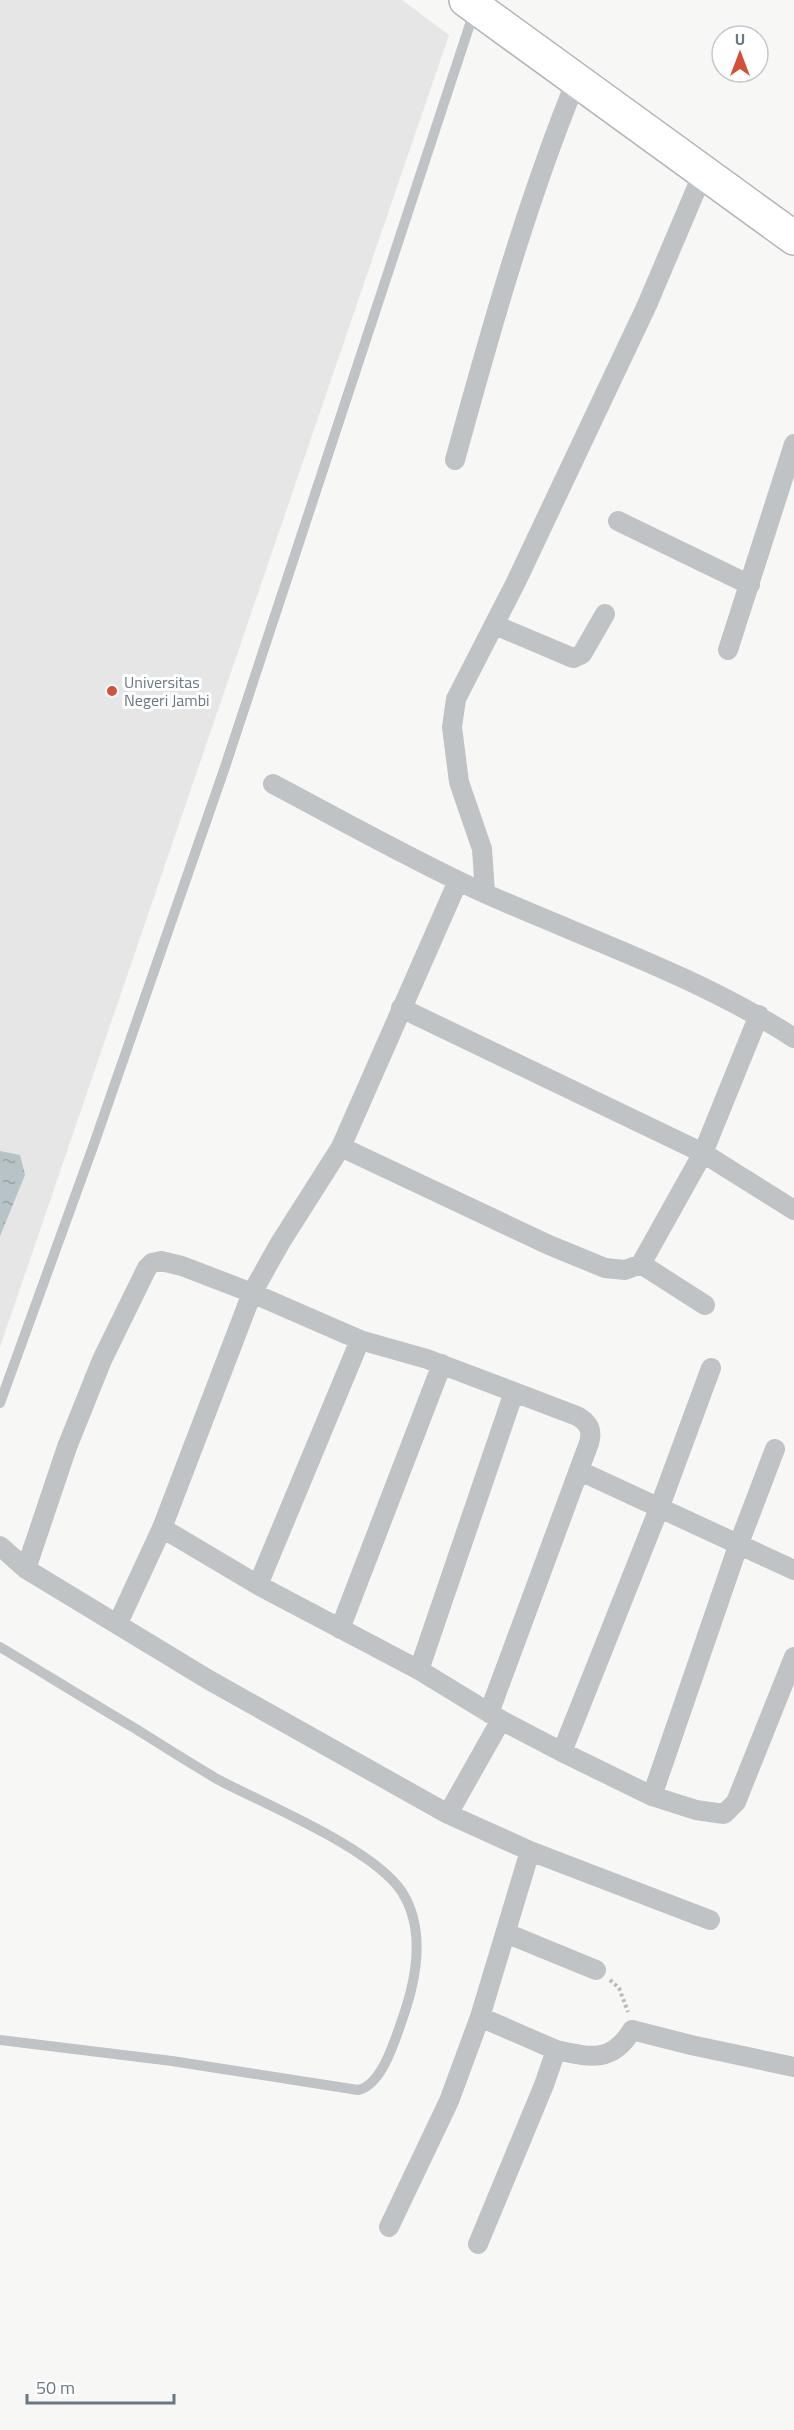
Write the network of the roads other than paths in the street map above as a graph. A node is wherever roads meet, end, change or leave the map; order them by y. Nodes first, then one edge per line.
1 (470, 4) edge
2 (576, 81) junction
3 (703, 173) junction
4 (794, 238) edge
5 (794, 444) edge
6 (455, 460) dead end
7 (618, 521) dead end
8 (750, 585) junction
9 (605, 615) dead end
10 (495, 625) junction
11 (728, 650) dead end
12 (273, 784) dead end
13 (458, 881) junction
14 (484, 893) junction
15 (401, 1008) junction
16 (759, 1015) junction
17 (794, 1038) edge
18 (341, 1147) junction
19 (703, 1153) junction
20 (794, 1210) edge
21 (641, 1264) junction
22 (252, 1293) junction
23 (705, 1305) dead end
24 (360, 1340) junction
25 (442, 1364) junction
26 (711, 1368) dead end
27 (514, 1392) junction
28 (0, 1403) edge
29 (775, 1449) dead end
30 (580, 1471) junction
31 (660, 1506) junction
32 (162, 1528) junction
33 (0, 1546) edge
34 (738, 1546) junction
35 (26, 1569) junction
36 (794, 1570) edge
37 (258, 1585) junction
38 (118, 1623) junction
39 (340, 1629) junction
40 (0, 1647) edge
41 (794, 1657) edge
42 (419, 1670) junction
43 (789, 1685) edge
44 (495, 1717) junction
45 (562, 1752) junction
46 (652, 1796) junction
47 (448, 1814) junction
48 (530, 1851) junction
49 (710, 1920) dead end
50 (506, 1934) junction
51 (596, 1970) road end
52 (480, 2017) junction
53 (0, 2040) edge
54 (556, 2050) junction
55 (794, 2067) edge
56 (389, 2227) dead end
57 (478, 2244) dead end

1 - 2 highway
1 - 28 lane
2 - 3 highway
2 - 6 street
3 - 4 highway
3 - 10 street
5 - 8 street
7 - 8 street
8 - 11 street
9 - 10 street
10 - 14 street
12 - 13 street
13 - 14 street
13 - 15 street
14 - 16 street
15 - 18 street
15 - 19 street
16 - 17 street
16 - 19 street
18 - 21 street
18 - 22 street
19 - 20 street
19 - 21 street
21 - 23 street
22 - 24 street
22 - 32 street
22 - 35 street
24 - 25 street
24 - 37 street
25 - 27 street
25 - 39 street
26 - 31 street
27 - 30 street
27 - 42 street
29 - 34 street
30 - 31 street
30 - 44 street
31 - 34 street
31 - 45 street
32 - 37 street
32 - 38 street
33 - 35 street
34 - 36 street
34 - 46 street
35 - 38 street
37 - 39 street
38 - 47 street
39 - 42 street
40 - 53 lane
41 - 43 street
42 - 44 street
43 - 46 street
44 - 45 street
44 - 47 street
45 - 46 street
47 - 48 street
48 - 49 street
48 - 50 street
50 - 51 street
50 - 52 street
52 - 54 street
52 - 56 street
54 - 55 street
54 - 57 street

